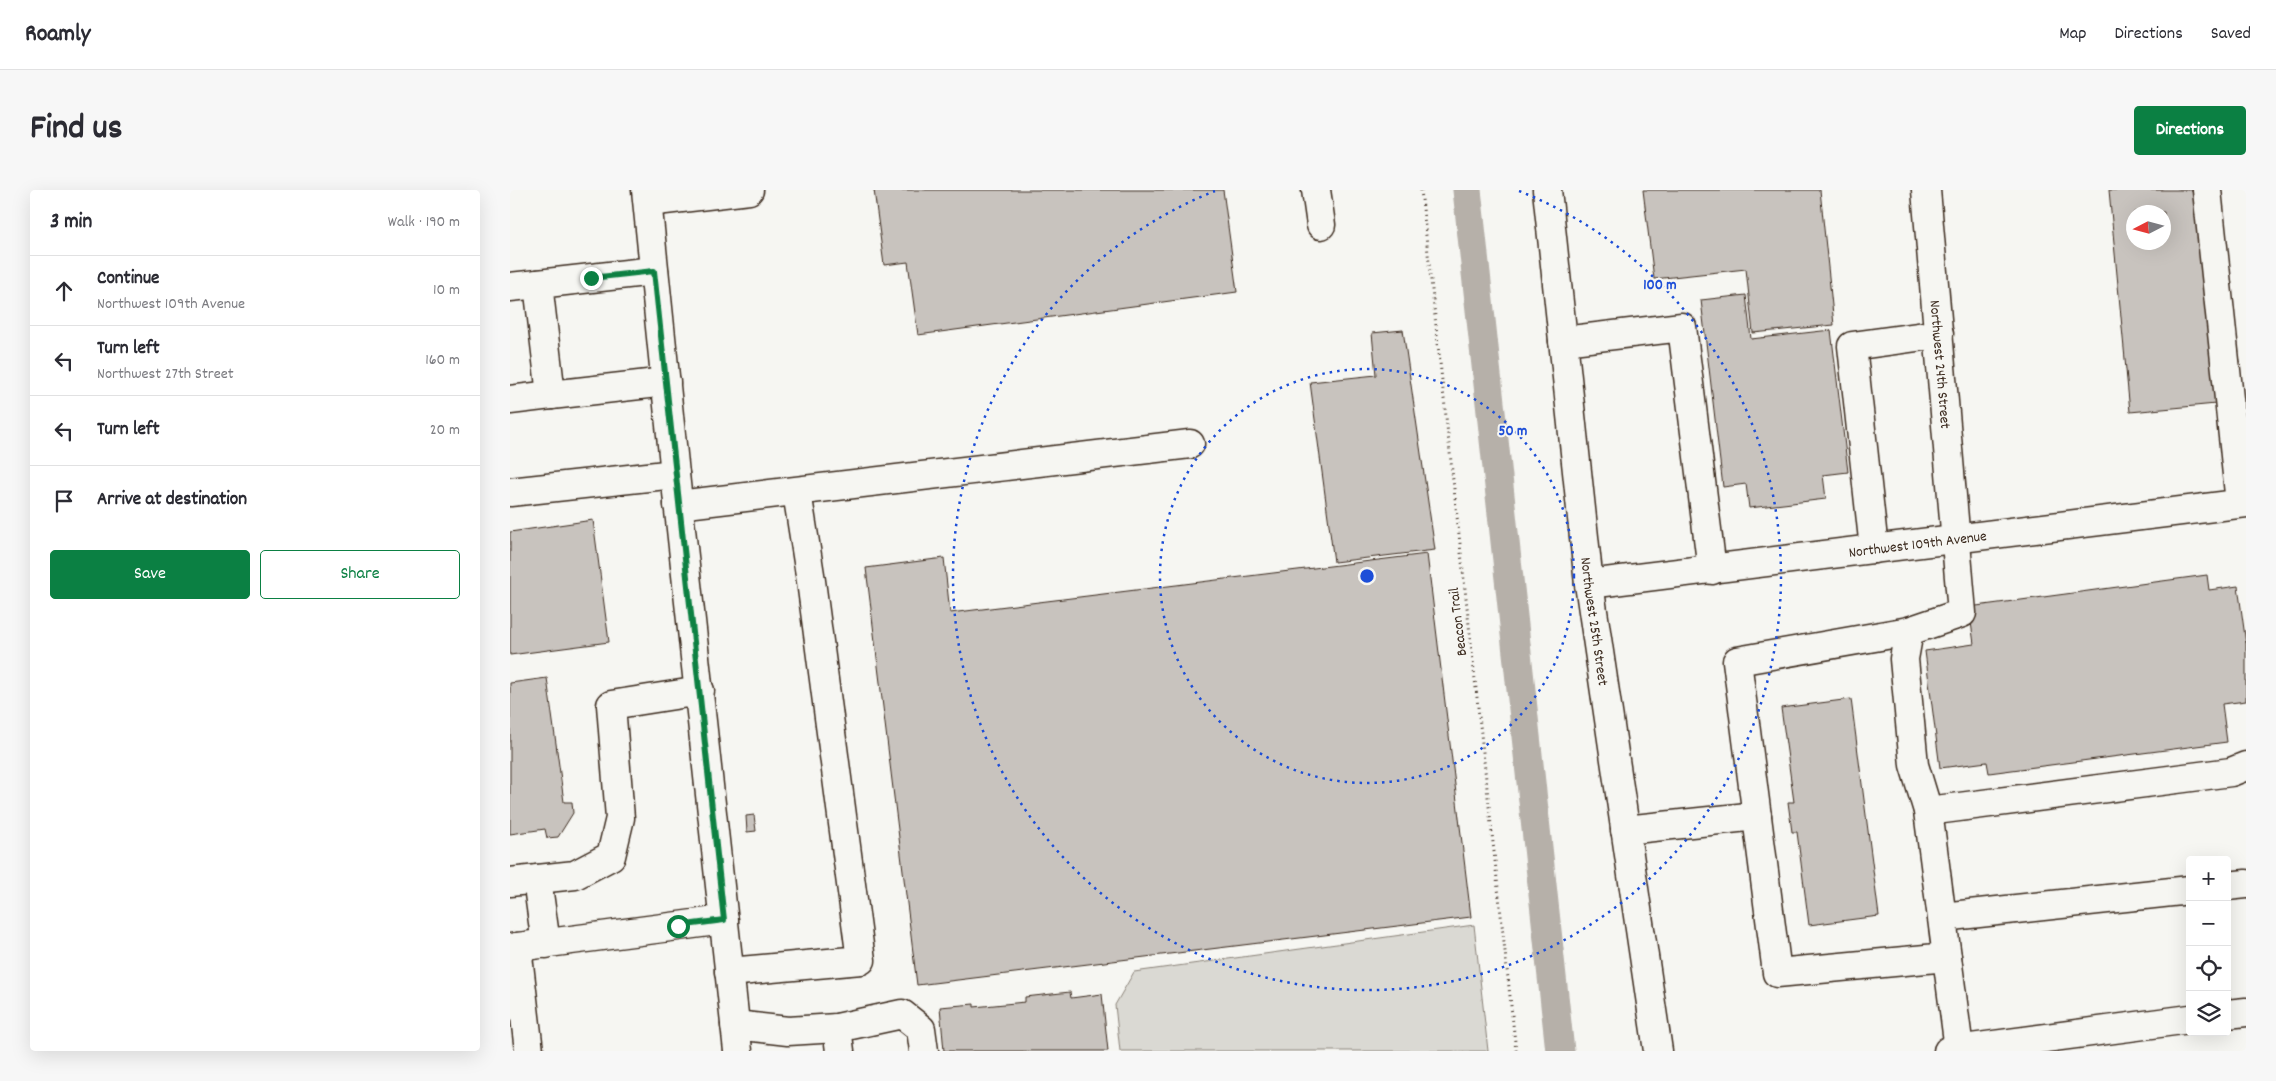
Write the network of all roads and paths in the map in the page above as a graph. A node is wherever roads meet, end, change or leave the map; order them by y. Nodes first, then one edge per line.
1 (750, 190) edge
2 (1316, 190) edge
3 (1421, 190) edge
4 (1547, 190) edge
5 (1926, 190) edge
6 (2207, 190) edge
7 (647, 196) edge
8 (1321, 225) dead end
9 (654, 271) junction
10 (538, 284) junction
11 (510, 287) edge
12 (1939, 334) junction
13 (1563, 341) junction
14 (666, 382) junction
15 (551, 395) junction
16 (510, 400) edge
17 (1190, 444) dead end
18 (675, 474) junction
19 (510, 492) edge
20 (797, 492) junction
21 (2243, 503) edge
22 (678, 505) junction
23 (1958, 539) junction
24 (1874, 549) junction
25 (1712, 570) junction
26 (1590, 584) junction
27 (1908, 631) junction
28 (700, 691) junction
29 (2246, 766) edge
30 (1928, 811) junction
31 (1757, 816) junction
32 (1624, 830) junction
33 (538, 879) junction
34 (510, 882) edge
35 (2246, 884) edge
36 (2231, 886) edge
37 (2186, 890) edge
38 (1942, 917) junction
39 (724, 920) junction
40 (546, 944) junction
41 (513, 948) edge
42 (1947, 957) junction
43 (730, 972) junction
44 (2246, 1012) edge
45 (2231, 1014) edge
46 (2186, 1020) edge
47 (737, 1038) edge
48 (838, 1040) edge
49 (2059, 1044) edge
50 (1987, 1048) edge
51 (1954, 1050) edge
52 (529, 1051) edge
53 (924, 1051) edge
54 (1516, 1051) edge
55 (1658, 1051) edge

1 - 7 street
2 - 8 street
3 - 54 path, Beacon Trail
4 - 13 street, Northwest 25th Street
5 - 12 street, Northwest 24th Street
6 - 21 street
7 - 9 street
9 - 10 street
9 - 14 street
10 - 11 street
10 - 15 street
12 - 23 street, Northwest 24th Street
12 - 24 street
13 - 25 street
13 - 26 street, Northwest 25th Street
14 - 15 street
14 - 18 street
15 - 16 street
17 - 20 street
18 - 19 street
18 - 22 street
20 - 22 street
20 - 43 street
21 - 23 street, Northwest 109th Avenue
22 - 28 street
23 - 24 street, Northwest 109th Avenue
23 - 27 street, Northwest 24th Street
24 - 25 street, Northwest 109th Avenue
25 - 26 street, Northwest 109th Avenue
26 - 32 street, Northwest 25th Street
27 - 30 street
27 - 31 street
28 - 33 street
28 - 39 street
29 - 30 street
30 - 38 street
31 - 32 street
31 - 42 street
32 - 55 street, Northwest 25th Street
33 - 34 street
33 - 40 street
35 - 36 street
37 - 38 street
38 - 42 street
39 - 40 street
39 - 43 street
40 - 41 street
41 - 52 street
42 - 51 street
43 - 47 street
44 - 45 street
46 - 49 street
47 - 48 street
48 - 53 street
49 - 50 street
50 - 51 street

